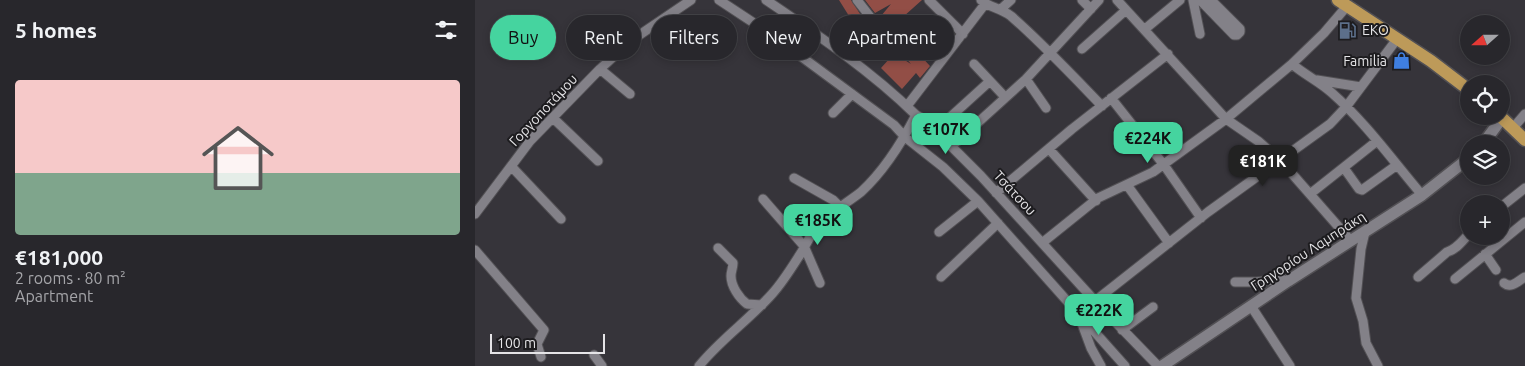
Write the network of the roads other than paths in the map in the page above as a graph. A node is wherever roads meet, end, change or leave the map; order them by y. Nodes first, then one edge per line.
1 (691, 0) edge
2 (719, 0) edge
3 (765, 0) edge
4 (857, 0) edge
5 (929, 0) edge
6 (1011, 0) edge
7 (1082, 0) edge
8 (1099, 0) edge
9 (1117, 0) edge
10 (1180, 0) edge
11 (1193, 0) edge
12 (1200, 0) edge
13 (1211, 0) edge
14 (983, 2) edge
15 (1343, 3) edge
16 (1001, 9) junction
17 (1091, 9) junction
18 (1126, 10) junction
19 (869, 15) edge
20 (1145, 29) junction
21 (963, 34) junction
22 (1200, 34) dead end
23 (1397, 39) junction
24 (830, 45) edge
25 (1082, 49) dead end
26 (1050, 52) junction
27 (1168, 54) junction
28 (850, 60) edge
29 (974, 64) dead end
30 (1291, 64) junction
31 (600, 69) junction
32 (1026, 79) junction
33 (1312, 79) junction
34 (990, 81) junction
35 (1460, 83) edge
36 (1361, 87) junction
37 (631, 94) dead end
38 (852, 94) junction
39 (1005, 96) junction
40 (1111, 98) junction
41 (907, 106) junction
42 (1102, 106) junction
43 (1346, 106) junction
44 (1046, 108) dead end
45 (833, 113) dead end
46 (1525, 114) edge
47 (916, 115) junction
48 (553, 118) junction
49 (1226, 119) junction
50 (1510, 125) edge
51 (1513, 128) junction
52 (936, 130) junction
53 (905, 137) junction
54 (1525, 140) edge
55 (1377, 141) junction
56 (952, 146) junction
57 (1049, 149) junction
58 (1280, 160) junction
59 (598, 161) dead end
60 (1164, 165) junction
61 (1397, 165) junction
62 (1460, 165) edge
63 (511, 166) junction
64 (1344, 168) junction
65 (793, 178) dead end
66 (1127, 185) junction
67 (1525, 188) edge
68 (996, 193) junction
69 (1310, 194) junction
70 (1422, 195) junction
71 (763, 199) dead end
72 (1510, 200) edge
73 (979, 201) junction
74 (1096, 201) junction
75 (839, 206) junction
76 (475, 214) edge
77 (1201, 218) junction
78 (561, 219) dead end
79 (1525, 222) edge
80 (998, 223) junction
81 (939, 232) dead end
82 (1365, 232) junction
83 (1351, 241) junction
84 (1042, 242) junction
85 (1169, 243) junction
86 (1460, 244) edge
87 (805, 246) junction
88 (718, 248) dead end
89 (475, 250) edge
90 (1485, 254) junction
91 (1496, 270) dead end
92 (941, 277) dead end
93 (1418, 277) dead end
94 (1525, 277) edge
95 (1455, 278) dead end
96 (1288, 280) junction
97 (1235, 282) dead end
98 (820, 283) dead end
99 (1504, 283) dead end
100 (1095, 301) junction
101 (762, 305) junction
102 (1251, 306) junction
103 (1153, 307) dead end
104 (1079, 315) junction
105 (1122, 330) junction
106 (594, 355) dead end
107 (541, 357) dead end
108 (602, 366) edge
109 (699, 366) edge
110 (1101, 366) edge
111 (1125, 366) edge
112 (1160, 366) edge
113 (1290, 366) edge
114 (1378, 366) edge

1 - 31 street, Γοργοποτάμου
2 - 38 street
3 - 24 street, Τσάτσου
4 - 19 street
5 - 21 street
6 - 16 street
7 - 17 street
8 - 17 street
9 - 18 street
10 - 20 street
11 - 22 street
12 - 13 street
14 - 16 street
14 - 21 street
15 - 23 main road
15 - 30 street
16 - 26 street
17 - 26 street
18 - 20 street
18 - 25 street
20 - 27 street
21 - 41 street
23 - 35 main road
23 - 36 street
26 - 32 street
26 - 42 street
27 - 40 street
27 - 49 street
28 - 41 street, Τσάτσου
29 - 34 street
30 - 33 street
30 - 49 street
31 - 37 street
31 - 48 street, Γοργοποτάμου
32 - 39 street
32 - 44 street
33 - 36 street
33 - 43 street
34 - 39 street
34 - 52 street
36 - 43 street
38 - 45 street
38 - 53 street
39 - 56 street
40 - 42 street
40 - 60 street
41 - 47 street, Τσάτσου
42 - 57 street
43 - 55 street
43 - 58 street
46 - 51 street
47 - 52 street, Τσάτσου
47 - 53 street
48 - 59 street
48 - 63 street, Γοργοποτάμου
49 - 58 street
49 - 60 street
50 - 51 main road
51 - 54 main road
52 - 56 street, Τσάτσου
53 - 73 street
53 - 75 street
55 - 61 street
55 - 64 street
56 - 68 street, Τσάτσου
57 - 68 street
57 - 74 street
58 - 69 street
58 - 77 street
60 - 66 street
60 - 77 street
61 - 64 street
61 - 70 street
62 - 70 street, Γρηγορίου Λαμπράκη
63 - 76 street, Γοργοποτάμου
63 - 78 street
64 - 69 street
65 - 75 street
66 - 74 street
66 - 85 street
67 - 72 street
68 - 84 street, Τσάτσου
69 - 83 street
70 - 82 street, Γρηγορίου Λαμπράκη
71 - 87 street
73 - 80 street
73 - 81 street
74 - 84 street
75 - 87 street
77 - 85 street
79 - 90 street
80 - 92 street
80 - 104 street
82 - 83 street, Γρηγορίου Λαμπράκη
82 - 114 street
83 - 96 street, Γρηγορίου Λαμπράκη
84 - 100 street, Τσάτσου
85 - 100 street
86 - 93 street
87 - 98 street
87 - 101 street
88 - 101 street
89 - 107 street
90 - 91 street
90 - 95 street
94 - 99 street
96 - 97 street
96 - 102 street, Γρηγορίου Λαμπράκη
100 - 105 street, Τσάτσου
101 - 109 street
102 - 112 street, Γρηγορίου Λαμπράκη
102 - 113 street
103 - 105 street
104 - 110 street
104 - 111 street
105 - 112 street, Τσάτσου
106 - 108 street

